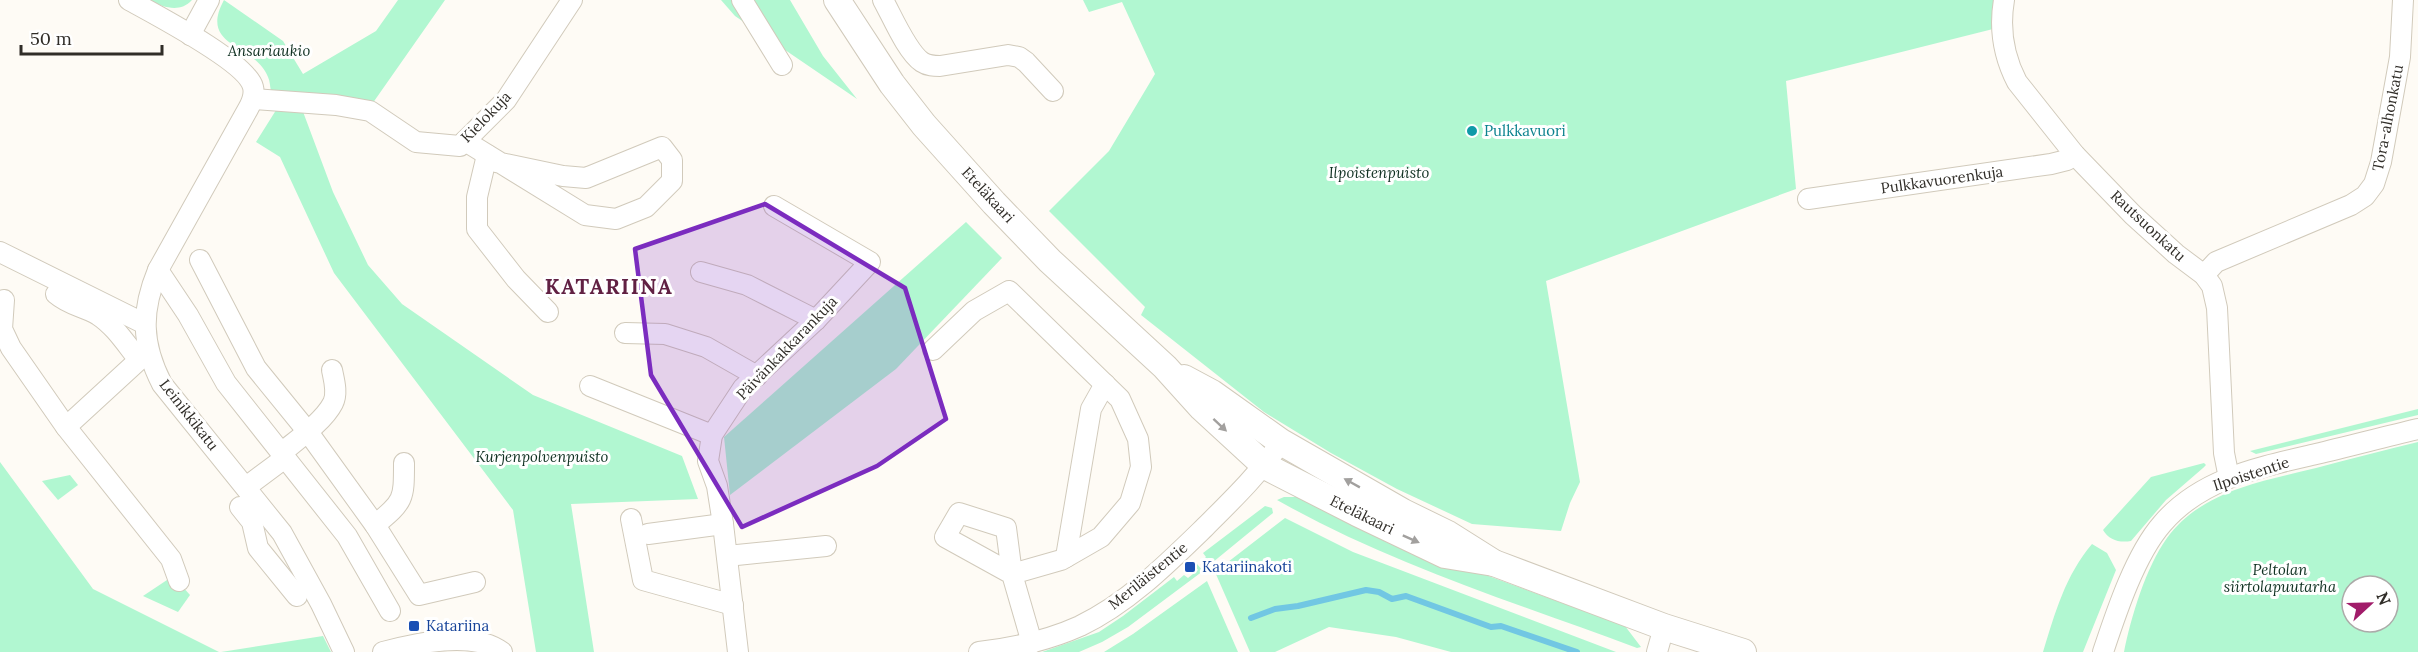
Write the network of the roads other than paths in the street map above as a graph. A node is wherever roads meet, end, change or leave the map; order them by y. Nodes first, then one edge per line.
1 (129, 0) edge
2 (209, 0) edge
3 (572, 0) edge
4 (742, 0) edge
5 (837, 0) edge
6 (883, 0) edge
7 (2004, 0) edge
8 (2403, 0) edge
9 (190, 34) junction
10 (782, 65) dead end
11 (1053, 90) dead end
12 (253, 99) junction
13 (465, 141) junction
14 (2075, 154) junction
15 (491, 158) junction
16 (1808, 200) dead end
17 (774, 206) dead end
18 (0, 252) edge
19 (200, 260) dead end
20 (158, 270) junction
21 (701, 272) dead end
22 (2204, 274) junction
23 (56, 294) dead end
24 (4, 300) dead end
25 (548, 312) dead end
26 (816, 320) junction
27 (146, 324) junction
28 (625, 333) dead end
29 (933, 350) dead end
30 (1165, 367) junction
31 (332, 370) dead end
32 (756, 376) junction
33 (1104, 384) junction
34 (590, 386) dead end
35 (66, 427) junction
36 (2418, 429) edge
37 (308, 432) junction
38 (712, 435) junction
39 (1281, 442) junction
40 (283, 455) junction
41 (404, 463) dead end
42 (1265, 466) junction
43 (2229, 477) junction
44 (246, 488) junction
45 (240, 507) dead end
46 (631, 519) dead end
47 (723, 524) junction
48 (375, 525) junction
49 (648, 534) dead end
50 (826, 546) dead end
51 (727, 556) junction
52 (1066, 557) junction
53 (1494, 563) junction
54 (179, 581) dead end
55 (475, 582) dead end
56 (297, 596) dead end
57 (733, 605) junction
58 (390, 611) dead end
59 (1664, 627) junction
60 (1032, 643) junction
61 (345, 652) edge
62 (383, 652) edge
63 (502, 652) edge
64 (738, 652) edge
65 (979, 652) edge
66 (1657, 652) edge
67 (1743, 652) edge
68 (2103, 652) edge

1 - 9 street
2 - 9 street
3 - 13 street, Kielokuja
4 - 10 street
5 - 30 main road, Eteläkaari
6 - 11 street
7 - 14 street, Rautsuonkatu
8 - 22 street, Tora-alhonkatu
9 - 12 street
12 - 13 street, Kielokuja
12 - 20 street, Leinikkikatu
13 - 15 street
14 - 16 street, Pulkkavuorenkuja
14 - 22 street, Rautsuonkatu
15 - 15 street
15 - 25 street
17 - 26 street, Päivänkakkarankuja
18 - 27 street
19 - 37 street
20 - 27 street, Leinikkikatu
20 - 40 street
21 - 26 street
22 - 43 street
23 - 35 street
24 - 35 street
26 - 32 street, Päivänkakkarankuja
27 - 44 street, Leinikkikatu
28 - 32 street
29 - 33 street
30 - 39 main road, Eteläkaari
30 -> 42 main road, Eteläkaari
31 - 37 street
32 - 38 street, Päivänkakkarankuja
33 - 52 street
33 - 52 street
34 - 38 street
35 - 54 street
36 - 43 street, Ilpoistentie
37 - 40 street
37 - 48 street
38 - 47 street, Päivänkakkarankuja
39 - 42 street, Meriläistentie
53 -> 39 main road, Eteläkaari
40 - 44 street
40 - 58 street
41 - 48 street
42 -> 53 main road, Eteläkaari
42 - 60 street, Meriläistentie
43 - 68 street, Ilpoistentie
44 - 61 street, Leinikkikatu
45 - 56 street
46 - 57 street
47 - 49 street
47 - 51 street, Päivänkakkarankuja
48 - 55 street
50 - 51 street
51 - 57 street, Päivänkakkarankuja
52 - 60 street
53 - 59 main road, Eteläkaari
57 - 64 street, Päivänkakkarankuja
59 - 66 street
59 - 67 main road, Eteläkaari
60 - 65 street, Meriläistentie
62 - 63 street

